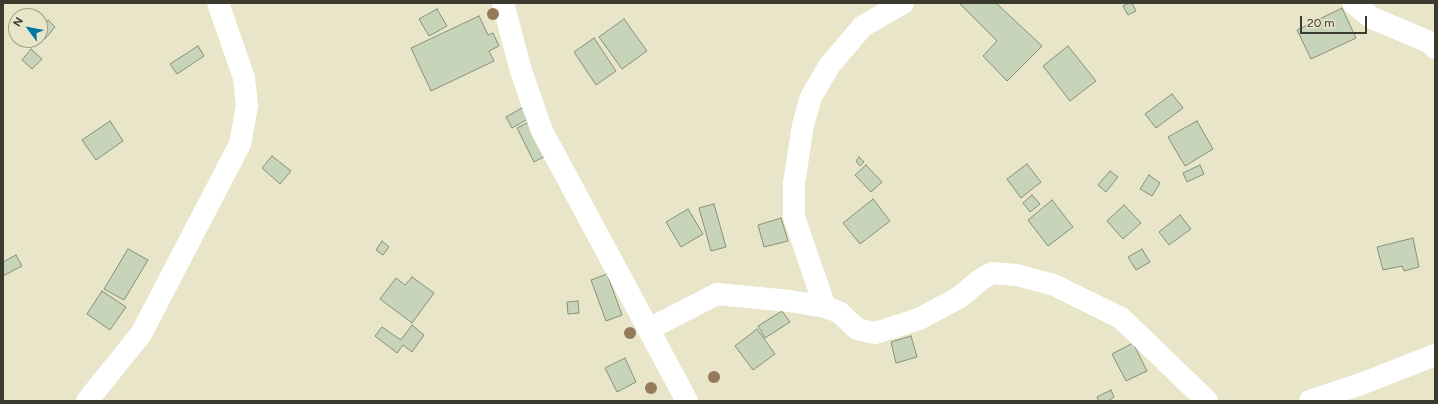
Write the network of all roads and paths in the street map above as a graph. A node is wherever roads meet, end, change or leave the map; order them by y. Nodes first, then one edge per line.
1 (218, 3) edge
2 (504, 3) edge
3 (903, 3) edge
4 (1354, 3) edge
5 (1435, 48) edge
6 (825, 307) junction
7 (649, 329) junction
8 (1435, 355) edge
9 (87, 401) edge
10 (687, 401) edge
11 (1207, 401) edge
12 (1310, 401) edge

1 - 9 street
2 - 7 street
3 - 6 street
4 - 5 street
6 - 7 street
6 - 11 street
7 - 10 street
8 - 12 street

